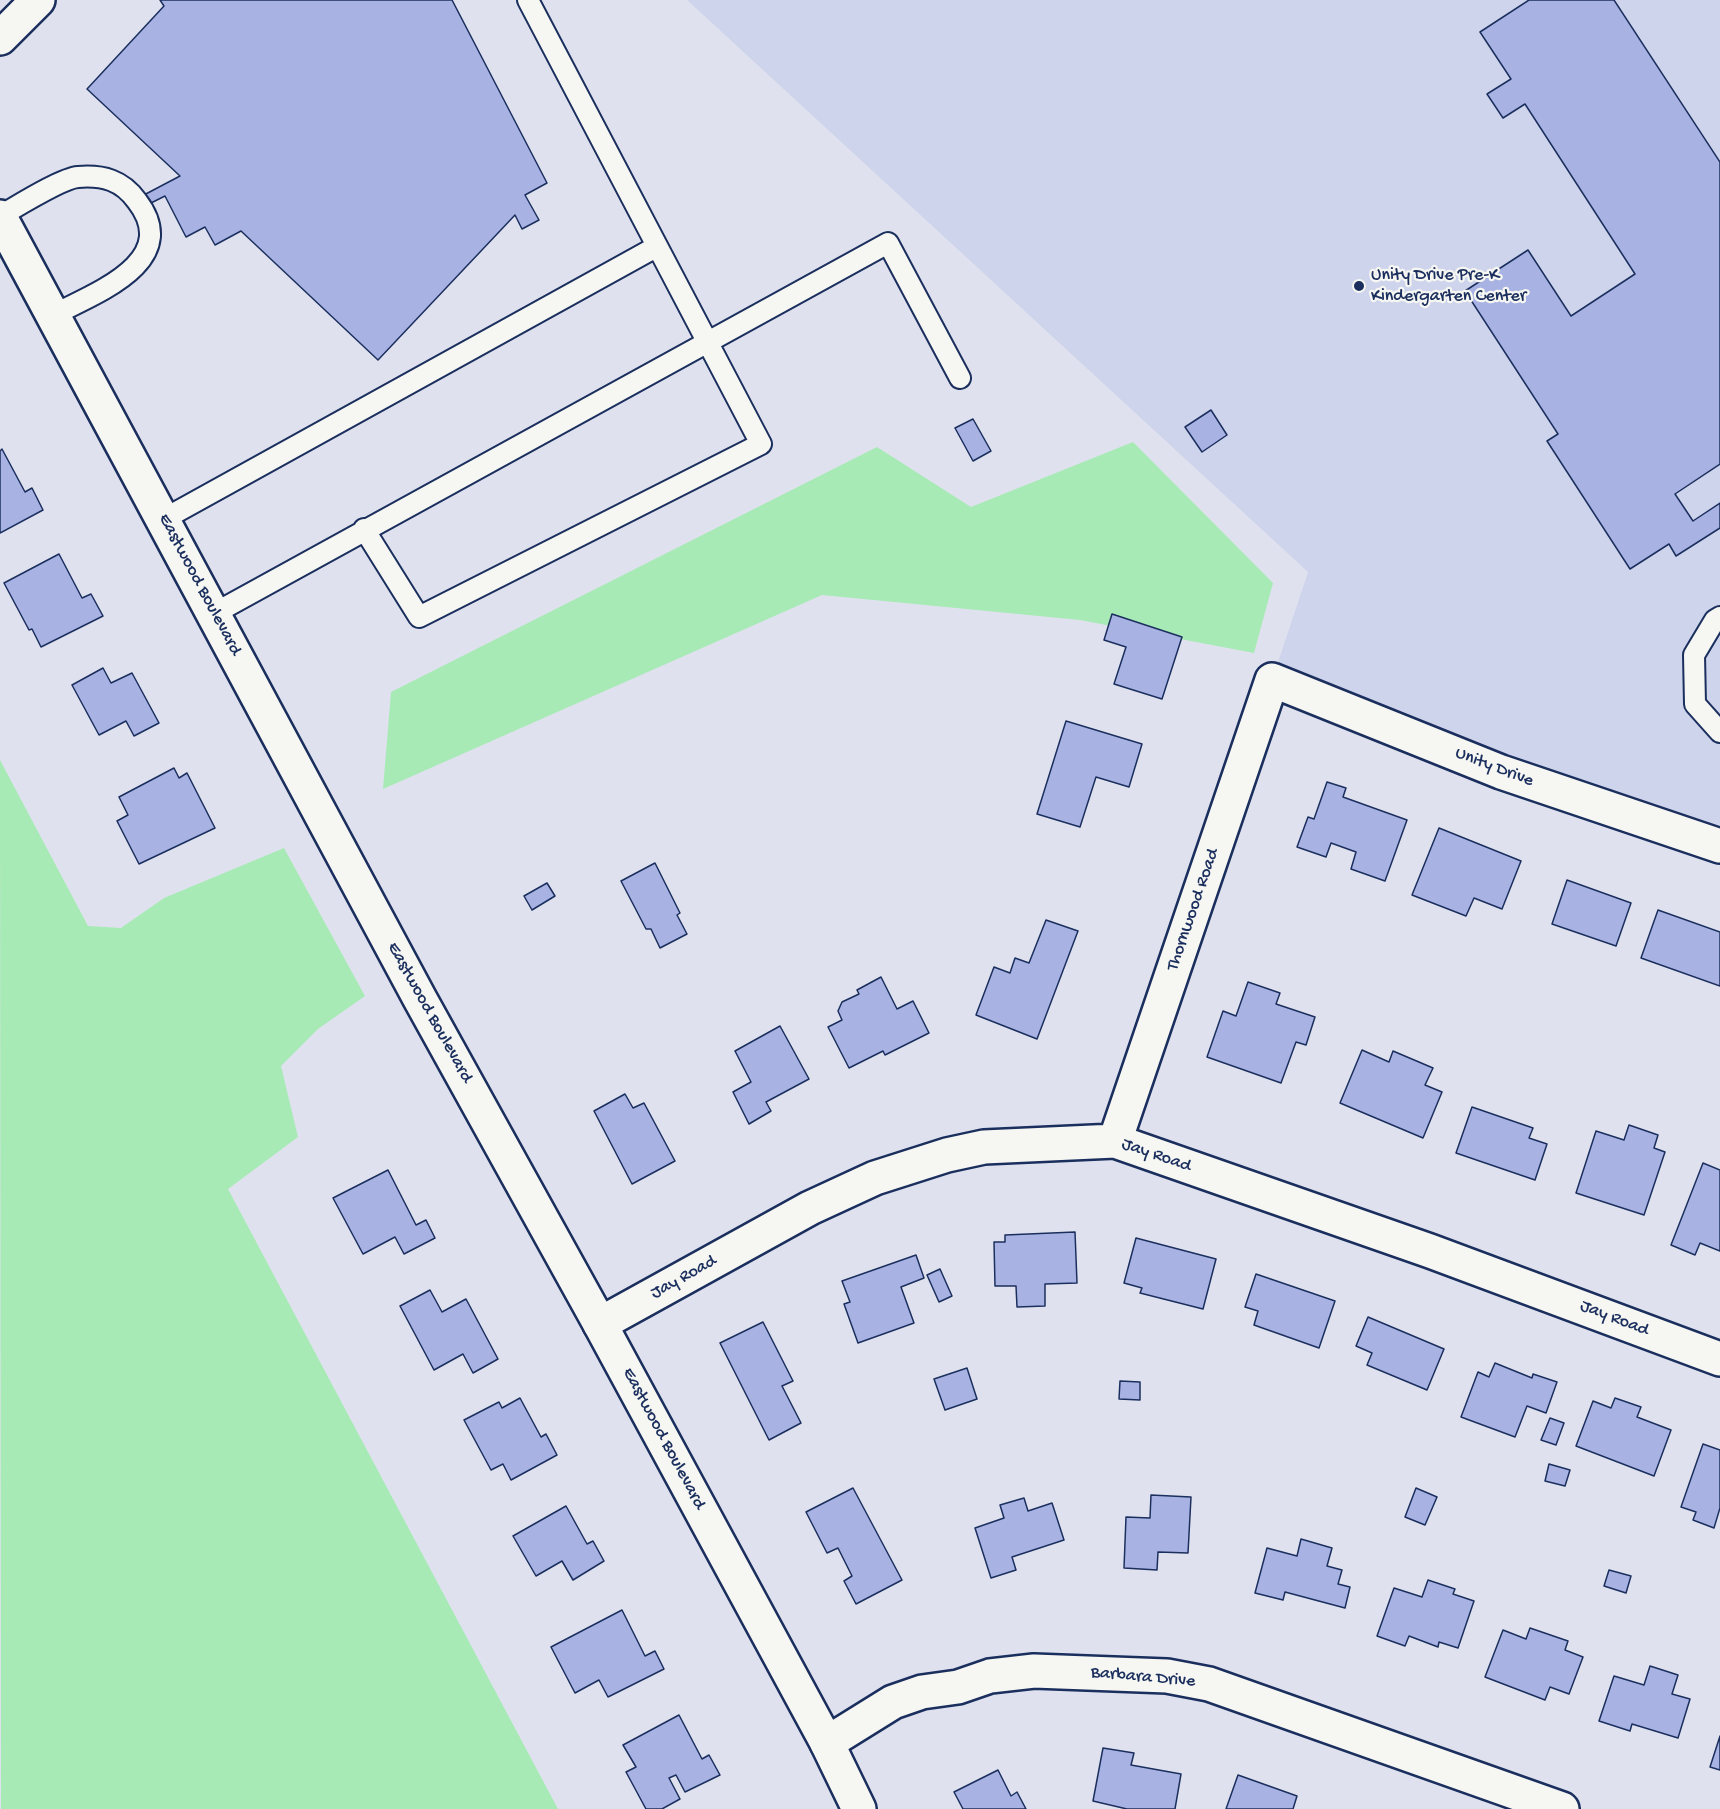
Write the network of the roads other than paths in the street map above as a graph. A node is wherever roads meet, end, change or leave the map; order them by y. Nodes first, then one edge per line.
1 (38, 0) edge
2 (528, 0) edge
3 (0, 38) edge
4 (0, 216) edge
5 (656, 247) junction
6 (53, 315) junction
7 (708, 341) junction
8 (960, 378) dead end
9 (164, 519) junction
10 (364, 529) junction
11 (215, 613) junction
12 (1720, 617) edge
13 (1272, 680) joint
14 (1720, 732) edge
15 (1720, 846) edge
16 (1115, 1141) junction
17 (600, 1324) junction
18 (1720, 1359) edge
19 (827, 1743) junction
20 (859, 1809) edge
21 (1562, 1809) edge

1 - 3 street
2 - 5 lane
4 - 6 street, Eastwood Boulevard
4 - 6 lane
5 - 7 lane
5 - 9 lane
6 - 9 street, Eastwood Boulevard
7 - 8 lane
7 - 10 lane
7 - 10 lane
9 - 11 street, Eastwood Boulevard
10 - 11 lane
11 - 17 street, Eastwood Boulevard
12 - 14 lane
13 - 15 street, Unity Drive
13 - 16 street, Thornwood Road
16 - 17 street, Jay Road
16 - 18 street, Jay Road
17 - 19 street, Eastwood Boulevard
19 - 20 street, Eastwood Boulevard
19 - 21 street, Barbara Drive

